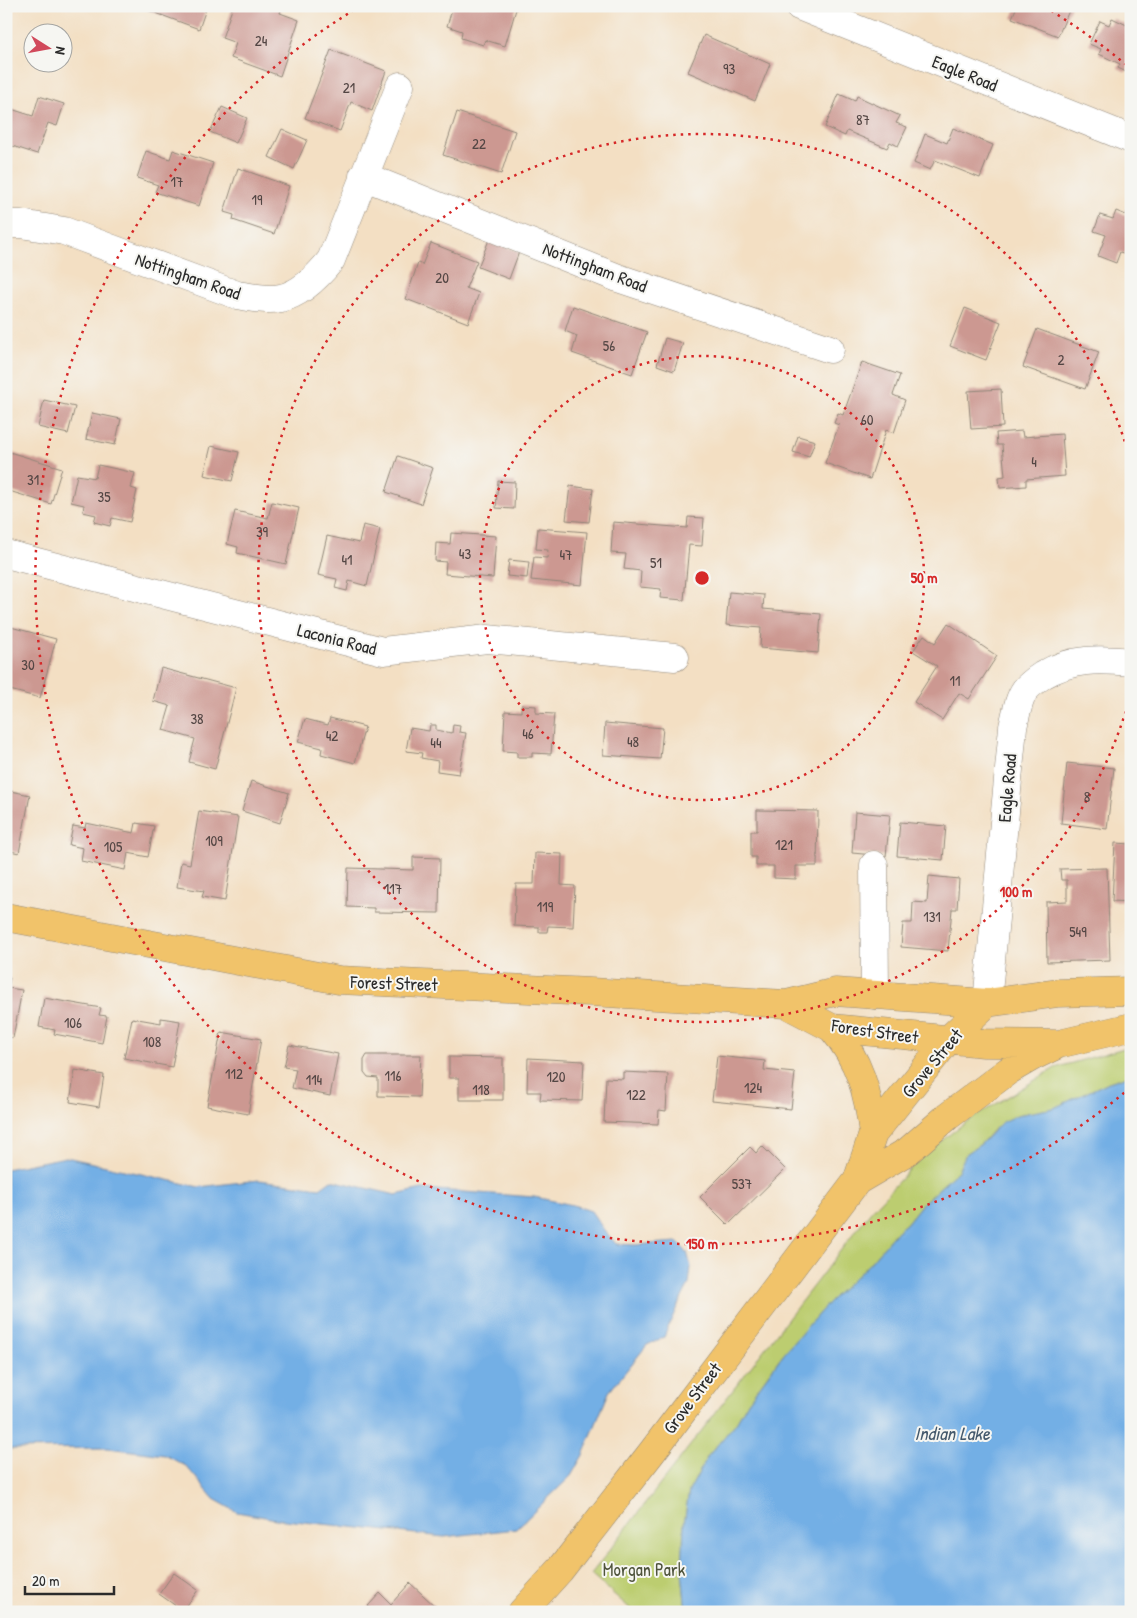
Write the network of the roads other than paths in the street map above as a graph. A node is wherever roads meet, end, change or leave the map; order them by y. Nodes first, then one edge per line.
1 (814, 9) edge
2 (400, 86) dead end
3 (1131, 139) edge
4 (363, 176) junction
5 (6, 224) edge
6 (830, 350) dead end
7 (6, 554) edge
8 (675, 657) dead end
9 (1131, 662) edge
10 (874, 865) dead end
11 (6, 917) edge
12 (1131, 991) edge
13 (875, 994) junction
14 (987, 1003) junction
15 (786, 1004) junction
16 (1131, 1027) edge
17 (832, 1028) junction
18 (948, 1040) junction
19 (984, 1043) junction
20 (1059, 1044) junction
21 (985, 1089) junction
22 (873, 1134) junction
23 (857, 1181) junction
24 (522, 1612) edge

1 - 3 street, Eagle Road
2 - 4 street, Nottingham Road
4 - 5 street, Nottingham Road
4 - 6 street, Nottingham Road
7 - 8 street, Laconia Road
9 - 14 street, Eagle Road
10 - 13 street
11 - 15 main road, Forest Street
12 - 14 main road
13 - 14 main road, Forest Street
13 - 15 main road, Forest Street
14 - 18 main road, Grove Street
14 - 19 main road, Grove Street
15 - 17 main road, Forest Street
16 - 20 main road, Grove Street
17 - 18 main road, Forest Street
17 - 22 main road
18 - 19 main road, Forest Street
18 - 22 main road, Grove Street
19 - 20 main road, Forest Street
19 - 21 main road, Grove Street
20 - 21 main road, Grove Street
21 - 23 main road, Grove Street
22 - 23 main road, Grove Street
23 - 24 main road, Grove Street

